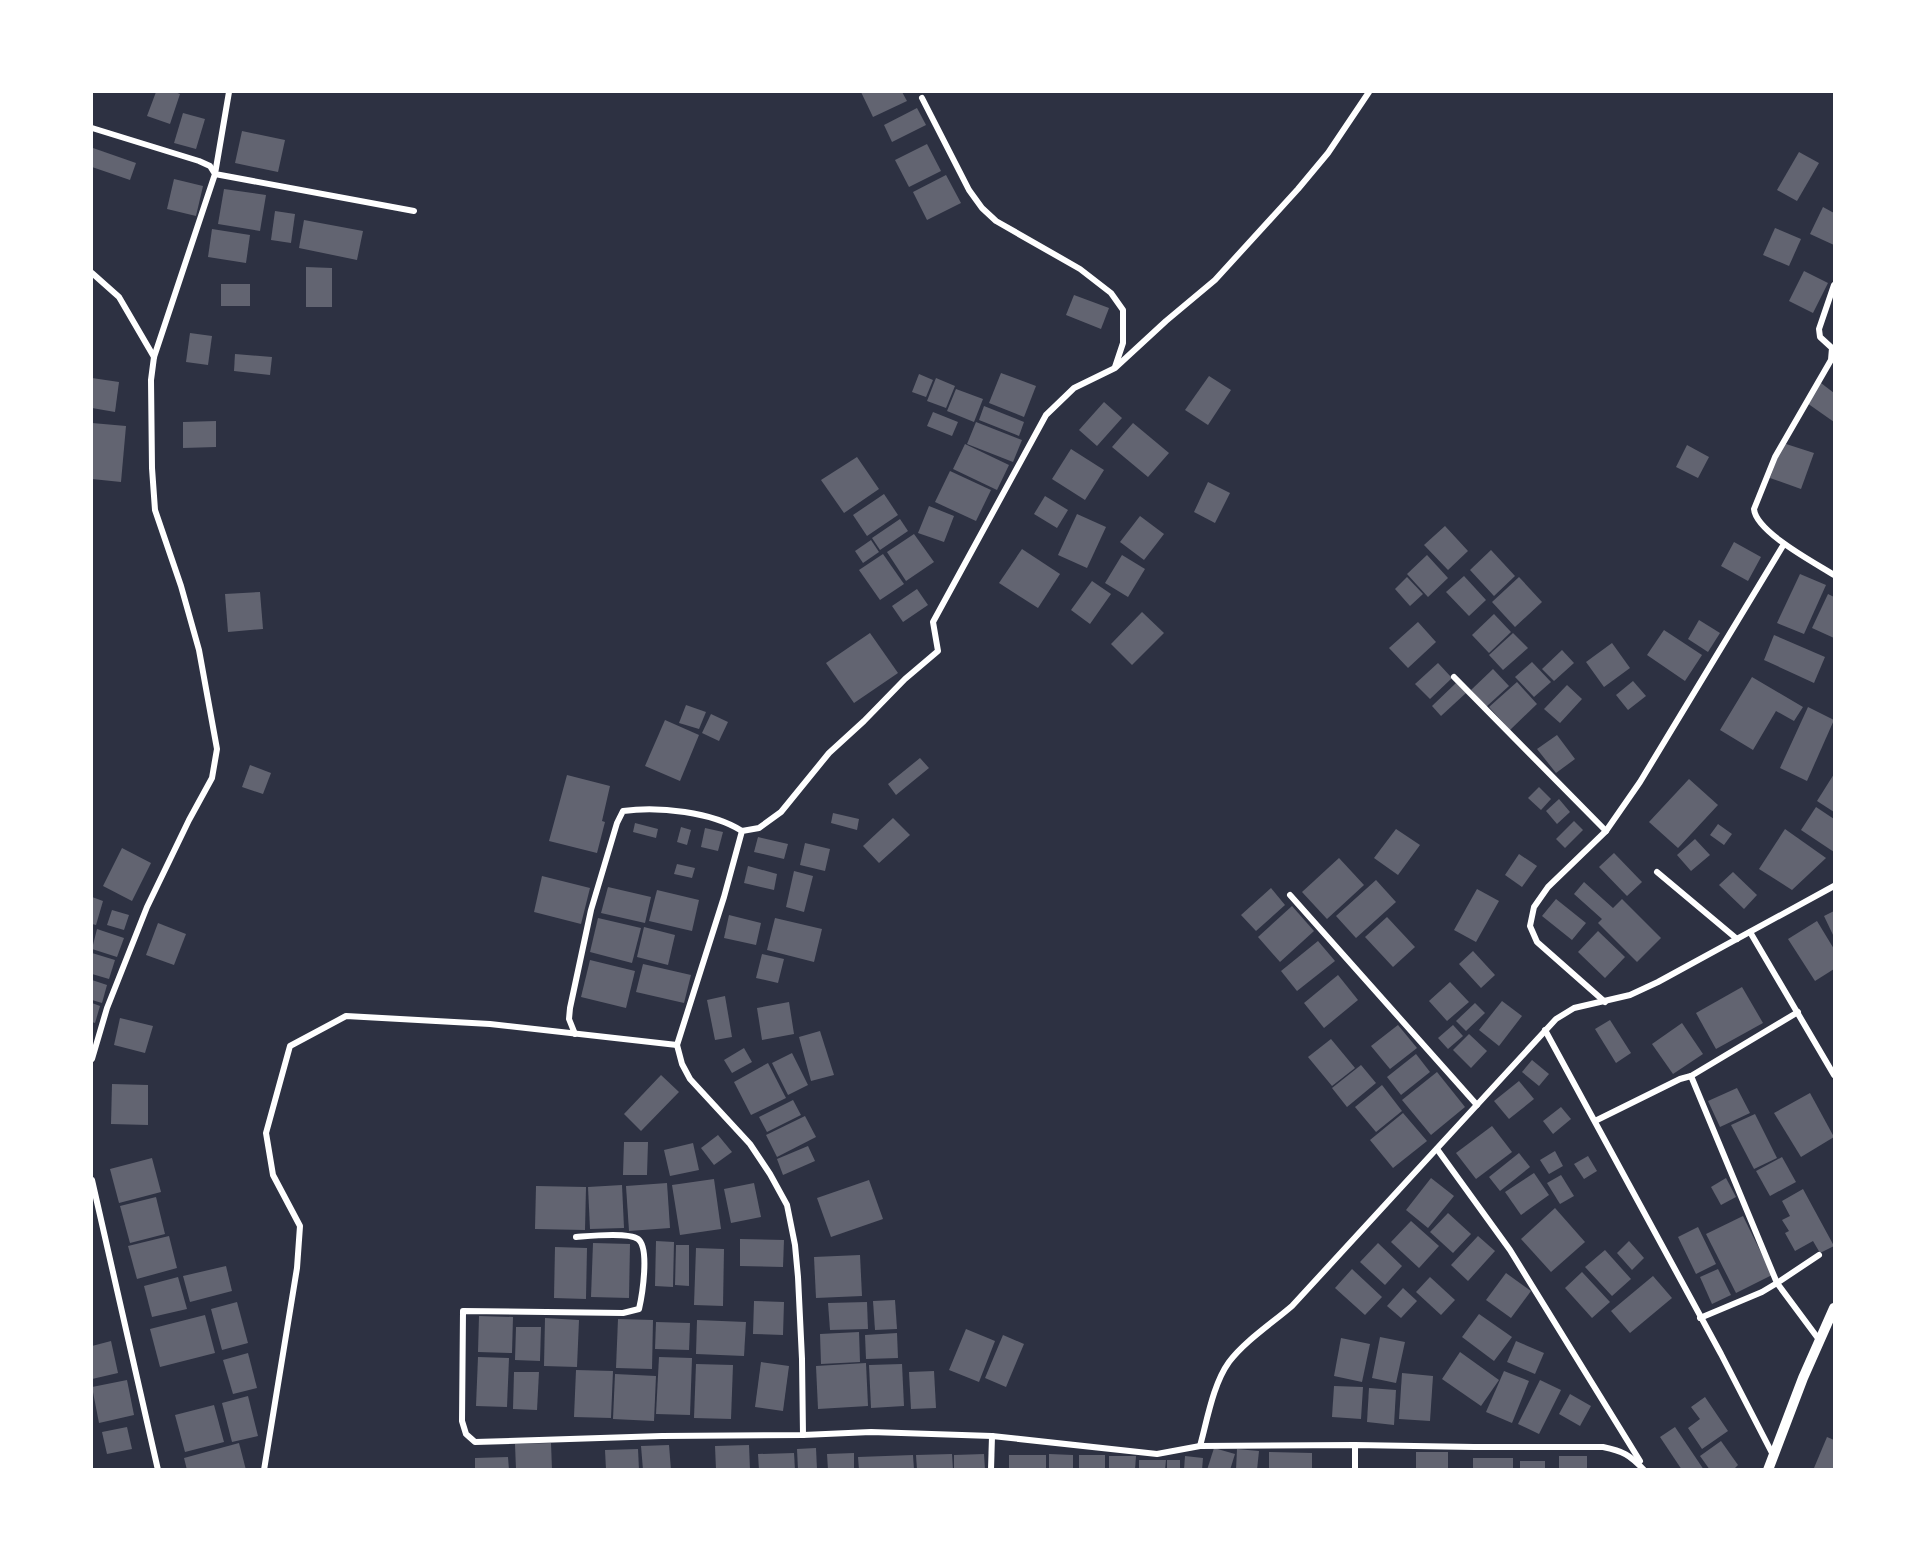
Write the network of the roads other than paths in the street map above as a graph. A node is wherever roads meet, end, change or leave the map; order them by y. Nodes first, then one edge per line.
1 (229, 92) edge
2 (1369, 92) edge
3 (922, 98) dead end
4 (92, 128) edge
5 (215, 174) junction
6 (414, 211) dead end
7 (92, 273) edge
8 (1834, 285) edge
9 (154, 357) junction
10 (1115, 368) junction
11 (1784, 544) junction
12 (1834, 575) edge
13 (1454, 677) dead end
14 (742, 831) junction
15 (1606, 831) junction
16 (1657, 872) dead end
17 (1834, 886) edge
18 (1290, 895) dead end
19 (1750, 932) junction
20 (1737, 939) junction
21 (1605, 1002) junction
22 (1798, 1012) junction
23 (1545, 1030) junction
24 (575, 1034) junction
25 (676, 1045) junction
26 (92, 1059) edge
27 (1691, 1076) junction
28 (1834, 1076) edge
29 (1477, 1106) junction
30 (1595, 1121) junction
31 (1437, 1149) junction
32 (92, 1180) edge
33 (576, 1237) dead end
34 (1819, 1256) dead end
35 (1777, 1283) junction
36 (1834, 1308) edge
37 (1700, 1318) junction
38 (1820, 1341) junction
39 (803, 1435) junction
40 (992, 1436) junction
41 (1355, 1445) junction
42 (1200, 1446) junction
43 (1774, 1456) junction
44 (158, 1470) edge
45 (264, 1470) edge
46 (992, 1470) edge
47 (1355, 1470) edge
48 (1644, 1470) edge
49 (1768, 1470) edge

1 - 5 street
2 - 10 street
3 - 10 street
4 - 5 street
5 - 6 street
5 - 9 street
7 - 9 street
8 - 11 street
9 - 26 street
10 - 14 street
11 - 12 street
11 - 15 street
13 - 15 street
14 - 24 street
14 - 25 street
15 - 21 street
16 - 20 street
17 - 19 street
18 - 29 street
19 - 20 street
19 - 22 street
20 - 21 street
21 - 23 street
22 - 27 street
22 - 28 street
23 - 29 street
23 - 30 street
24 - 25 street
24 - 45 street
25 - 39 street
27 - 30 street
27 - 35 street
29 - 31 street
30 - 37 street
31 - 42 street
31 - 48 street
32 - 44 street
33 - 39 street
34 - 35 street
35 - 37 street
35 - 38 street
36 - 38 street
37 - 43 street
38 - 43 street
39 - 40 street
40 - 42 street
40 - 46 street
41 - 42 street
41 - 47 street
41 - 48 street
43 - 49 street

